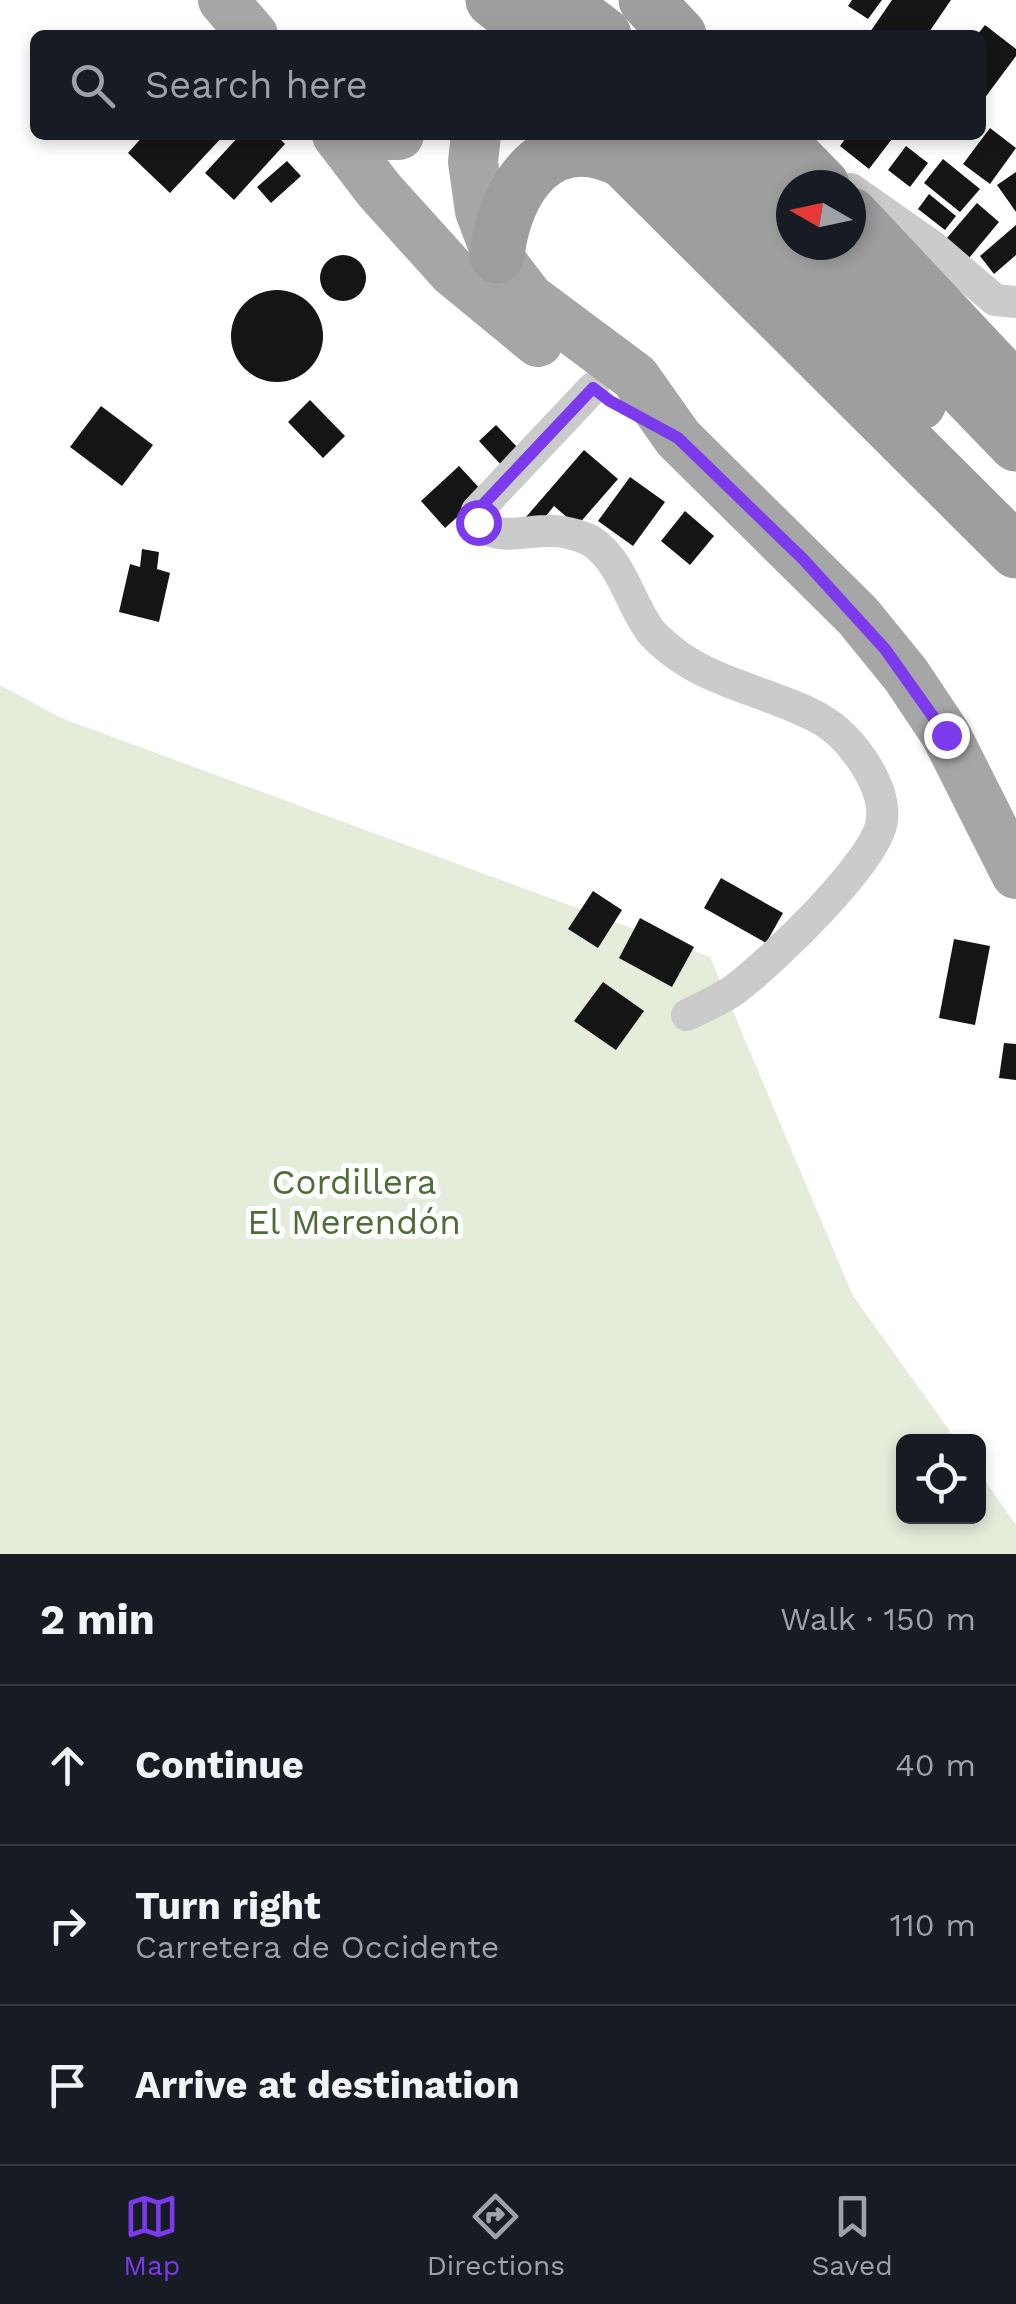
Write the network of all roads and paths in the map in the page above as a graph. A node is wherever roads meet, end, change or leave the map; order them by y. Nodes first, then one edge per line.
1 (223, 0) edge
2 (492, 0) edge
3 (558, 0) edge
4 (646, 0) edge
5 (249, 30) edge
6 (488, 30) edge
7 (531, 30) edge
8 (597, 30) edge
9 (674, 30) edge
10 (341, 140) edge
11 (475, 140) edge
12 (659, 140) edge
13 (717, 140) edge
14 (778, 140) edge
15 (807, 170) edge
16 (776, 197) edge
17 (866, 200) edge
18 (866, 232) edge
19 (497, 256) junction
20 (838, 260) edge
21 (1016, 302) edge
22 (593, 388) junction
23 (1016, 391) edge
24 (678, 438) junction
25 (1016, 444) edge
26 (1016, 504) edge
27 (1016, 551) edge
28 (1016, 874) edge
29 (688, 1015) dead end

1 - 5 main road
2 - 6 main road
2 - 7 highway
3 - 8 highway
4 - 9 highway
10 - 22 main road
11 - 19 main road
12 - 26 highway
13 - 16 highway
14 - 15 highway
17 - 21 street
18 - 23 highway
19 - 24 main road
19 - 27 highway
20 - 25 highway
22 - 24 main road
22 - 29 street
24 - 28 main road

